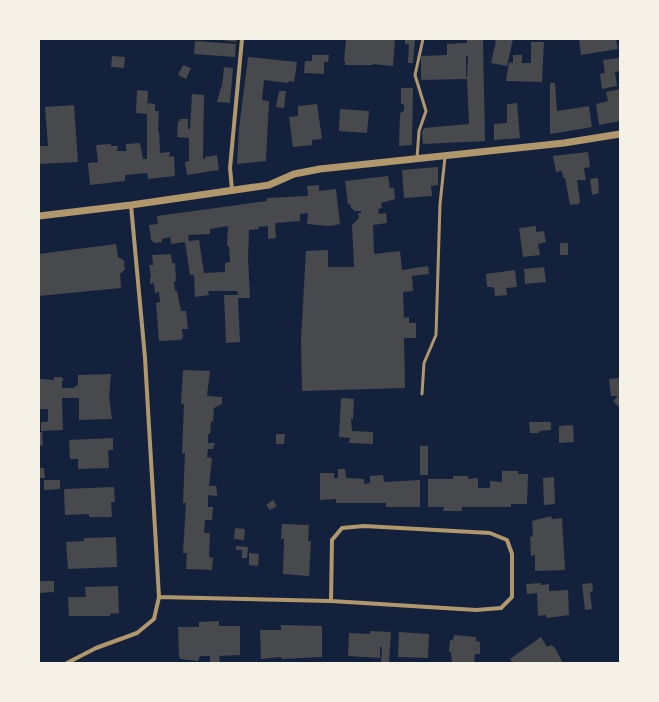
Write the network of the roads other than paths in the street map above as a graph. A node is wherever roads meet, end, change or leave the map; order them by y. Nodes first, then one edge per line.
1 (242, 39) edge
2 (423, 39) edge
3 (620, 134) edge
4 (445, 155) junction
5 (417, 158) junction
6 (232, 191) junction
7 (131, 205) junction
8 (39, 216) edge
9 (422, 394) dead end
10 (159, 597) junction
11 (331, 600) junction
12 (67, 663) edge

1 - 6 street
2 - 5 lane
3 - 4 street
4 - 5 street
4 - 9 lane
5 - 6 street
6 - 7 street
7 - 8 street
7 - 10 street
10 - 11 street
10 - 12 street
11 - 11 street

